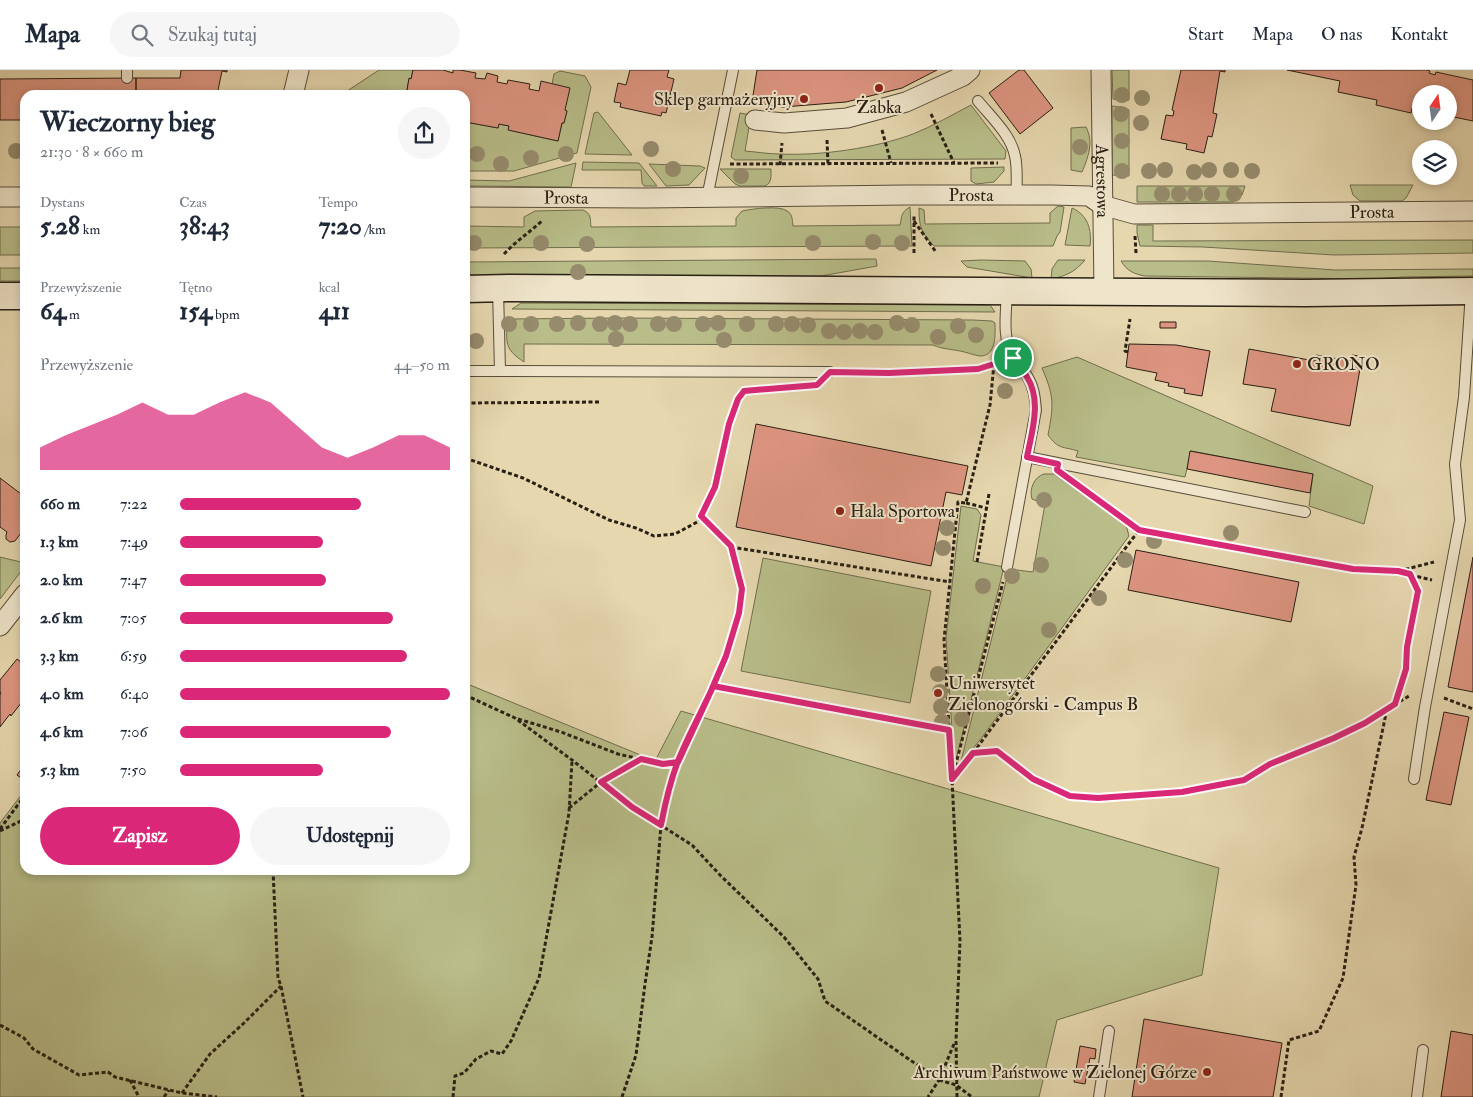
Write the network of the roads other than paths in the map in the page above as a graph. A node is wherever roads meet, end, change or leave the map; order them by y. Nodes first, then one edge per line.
1 (299, 70) edge
2 (733, 70) edge
3 (970, 70) edge
4 (1101, 70) edge
5 (294, 90) edge
6 (978, 101) dead end
7 (755, 120) dead end
8 (1016, 195) junction
9 (20, 197) edge
10 (0, 198) edge
11 (470, 198) edge
12 (707, 198) junction
13 (1102, 205) junction
14 (1473, 211) edge
15 (470, 289) edge
16 (498, 289) junction
17 (1007, 291) junction
18 (1472, 291) edge
19 (1104, 292) junction
20 (0, 296) edge
21 (20, 296) edge
22 (470, 370) edge
23 (500, 371) junction
24 (830, 372) road end
25 (1027, 457) junction
26 (1305, 512) dead end
27 (1007, 567) road end
28 (20, 600) edge
29 (0, 626) edge
30 (1414, 779) dead end
31 (1109, 1031) dead end
32 (1424, 1050) dead end
33 (1099, 1097) edge
34 (1417, 1097) edge

1 - 5 street
2 - 12 lane
3 - 7 street
4 - 13 street, Agrestowa
6 - 8 lane
8 - 12 street, Prosta
8 - 13 street, Prosta
9 - 10 street
11 - 12 street, Prosta
13 - 14 street, Prosta
13 - 19 street, Agrestowa
15 - 16 street
16 - 17 street
16 - 23 lane
17 - 19 street
17 - 25 lane
18 - 19 street
18 - 30 lane
20 - 21 street
22 - 23 lane
23 - 24 lane
25 - 26 lane
25 - 27 lane
28 - 29 street
31 - 33 lane
32 - 34 lane

